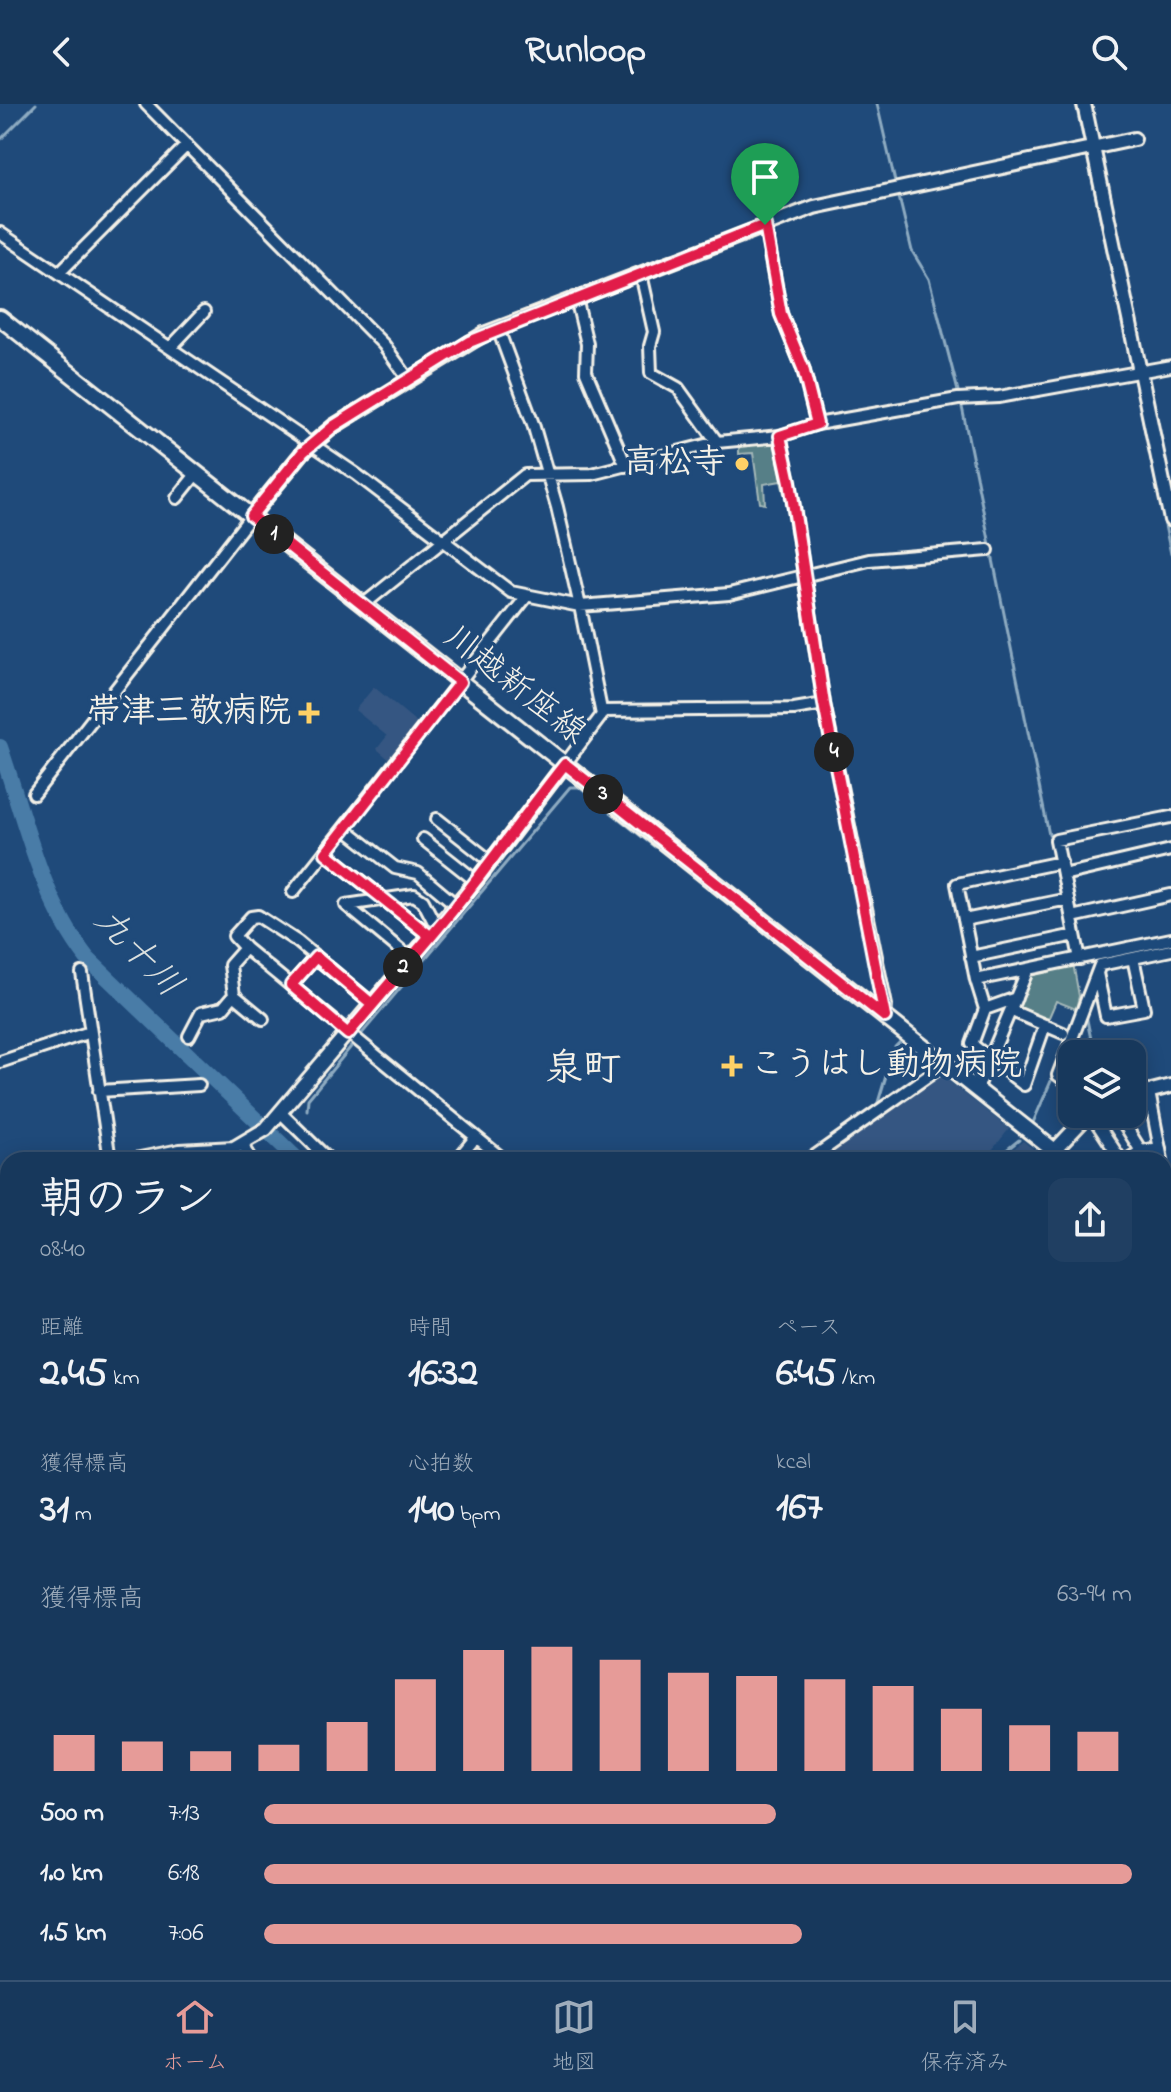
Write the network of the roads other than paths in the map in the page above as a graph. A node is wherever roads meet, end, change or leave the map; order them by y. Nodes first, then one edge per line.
1 (146, 104) edge
2 (1084, 104) edge
3 (1134, 139) dead end
4 (187, 145) junction
5 (1093, 147) junction
6 (765, 225) junction
7 (0, 233) edge
8 (59, 273) junction
9 (641, 274) junction
10 (576, 298) junction
11 (204, 312) dead end
12 (0, 318) edge
13 (498, 329) junction
14 (170, 348) junction
15 (1171, 366) edge
16 (1141, 371) junction
17 (409, 380) junction
18 (817, 424) junction
19 (780, 436) junction
20 (717, 442) junction
21 (311, 445) junction
22 (626, 466) junction
23 (197, 473) junction
24 (546, 474) junction
25 (177, 498) dead end
26 (251, 516) junction
27 (1171, 520) edge
28 (441, 539) junction
29 (988, 550) dead end
30 (803, 579) junction
31 (527, 596) junction
32 (363, 605) junction
33 (580, 606) junction
34 (460, 682) junction
35 (824, 704) junction
36 (602, 711) junction
37 (565, 764) junction
38 (34, 794) dead end
39 (1171, 817) edge
40 (437, 819) dead end
41 (344, 828) junction
42 (423, 839) dead end
43 (1171, 850) edge
44 (326, 853) junction
45 (489, 860) junction
46 (1061, 862) junction
47 (1063, 875) junction
48 (476, 881) junction
49 (293, 892) dead end
50 (1171, 895) edge
51 (381, 897) junction
52 (1068, 899) junction
53 (456, 905) junction
54 (1072, 917) junction
55 (964, 920) junction
56 (434, 932) junction
57 (1075, 935) junction
58 (1171, 939) edge
59 (245, 948) junction
60 (1171, 950) edge
61 (316, 957) junction
62 (971, 957) junction
63 (410, 958) junction
64 (1133, 958) junction
65 (1080, 959) junction
66 (1028, 969) junction
67 (1097, 972) junction
68 (82, 973) dead end
69 (976, 980) junction
70 (291, 985) junction
71 (234, 995) junction
72 (1016, 998) junction
73 (372, 1004) junction
74 (985, 1009) junction
75 (1012, 1011) junction
76 (885, 1017) junction
77 (263, 1019) dead end
78 (1045, 1025) junction
79 (90, 1032) junction
80 (1063, 1033) dead end
81 (348, 1034) junction
82 (189, 1036) dead end
83 (1071, 1040) edge
84 (991, 1060) junction
85 (0, 1062) edge
86 (945, 1064) junction
87 (199, 1085) dead end
88 (1171, 1086) edge
89 (977, 1089) junction
90 (99, 1091) junction
91 (1149, 1092) junction
92 (1146, 1093) edge
93 (278, 1117) junction
94 (1080, 1128) edge
95 (1100, 1128) edge
96 (1127, 1128) edge
97 (476, 1137) junction
98 (243, 1145) junction
99 (1141, 1151) joint
100 (109, 1152) edge
101 (193, 1152) edge
102 (247, 1152) edge
103 (320, 1152) edge
104 (464, 1152) edge
105 (489, 1152) edge
106 (820, 1152) edge
107 (1056, 1152) edge
108 (1062, 1152) edge
109 (1118, 1152) edge
110 (1148, 1152) edge
111 (1161, 1152) edge

1 - 4 street
2 - 5 street
3 - 5 street
4 - 8 street
4 - 17 street
5 - 6 street
5 - 16 street
6 - 9 street
6 - 18 street
7 - 8 street
8 - 14 street
9 - 10 street
9 - 20 street
10 - 13 street
10 - 22 street
11 - 14 street
12 - 23 main road, 川越新座線
13 - 17 street
13 - 24 street
14 - 21 street
15 - 16 street
16 - 18 street
16 - 27 street
17 - 21 street
18 - 19 street
19 - 20 street
19 - 30 street
20 - 22 street
21 - 26 street
21 - 28 street
22 - 24 street
23 - 25 street
23 - 26 main road, 川越新座線
24 - 28 street
24 - 33 street
26 - 32 main road, 川越新座線
26 - 38 street
28 - 31 street
28 - 32 street
29 - 30 street
30 - 33 street
30 - 35 street
31 - 33 street
31 - 34 street
32 - 34 main road, 川越新座線
33 - 36 street
34 - 37 main road, 川越新座線
34 - 41 street
35 - 36 street
35 - 76 street
36 - 37 street
37 - 45 street
37 - 76 main road, 川越新座線
39 - 46 street
40 - 45 street
41 - 44 street
41 - 53 street
42 - 48 street
43 - 47 street
44 - 49 street
44 - 51 street
45 - 48 street
46 - 47 street
46 - 55 street
47 - 52 street
48 - 53 street
50 - 54 street
51 - 56 street
51 - 56 street
51 - 63 street
52 - 54 street
52 - 55 street
53 - 56 street
54 - 57 street
55 - 62 street
56 - 63 street
57 - 62 street
57 - 65 street
58 - 65 street
59 - 61 street
59 - 70 street
59 - 71 street
60 - 64 street
61 - 70 street
61 - 73 street
62 - 69 street
63 - 73 street
64 - 67 street
64 - 67 street
65 - 66 street
66 - 69 street
66 - 72 street
67 - 83 street
68 - 79 street
69 - 74 street
70 - 81 street
71 - 77 street
71 - 82 street
72 - 74 street
72 - 75 street
73 - 81 street
74 - 84 street
75 - 78 street
75 - 84 street
76 - 86 main road, 川越新座線
78 - 80 street
78 - 84 street
79 - 85 street
79 - 90 street
81 - 93 street
81 - 97 street
84 - 89 street
86 - 89 main road, 川越新座線
86 - 106 street
87 - 90 street
88 - 91 street
89 - 107 main road, 川越新座線
90 - 100 street
91 - 92 street
91 - 111 street
93 - 98 street
93 - 103 street
94 - 108 street
95 - 109 street
96 - 99 street
97 - 104 street
97 - 105 street
98 - 101 street
98 - 102 street
99 - 110 street

